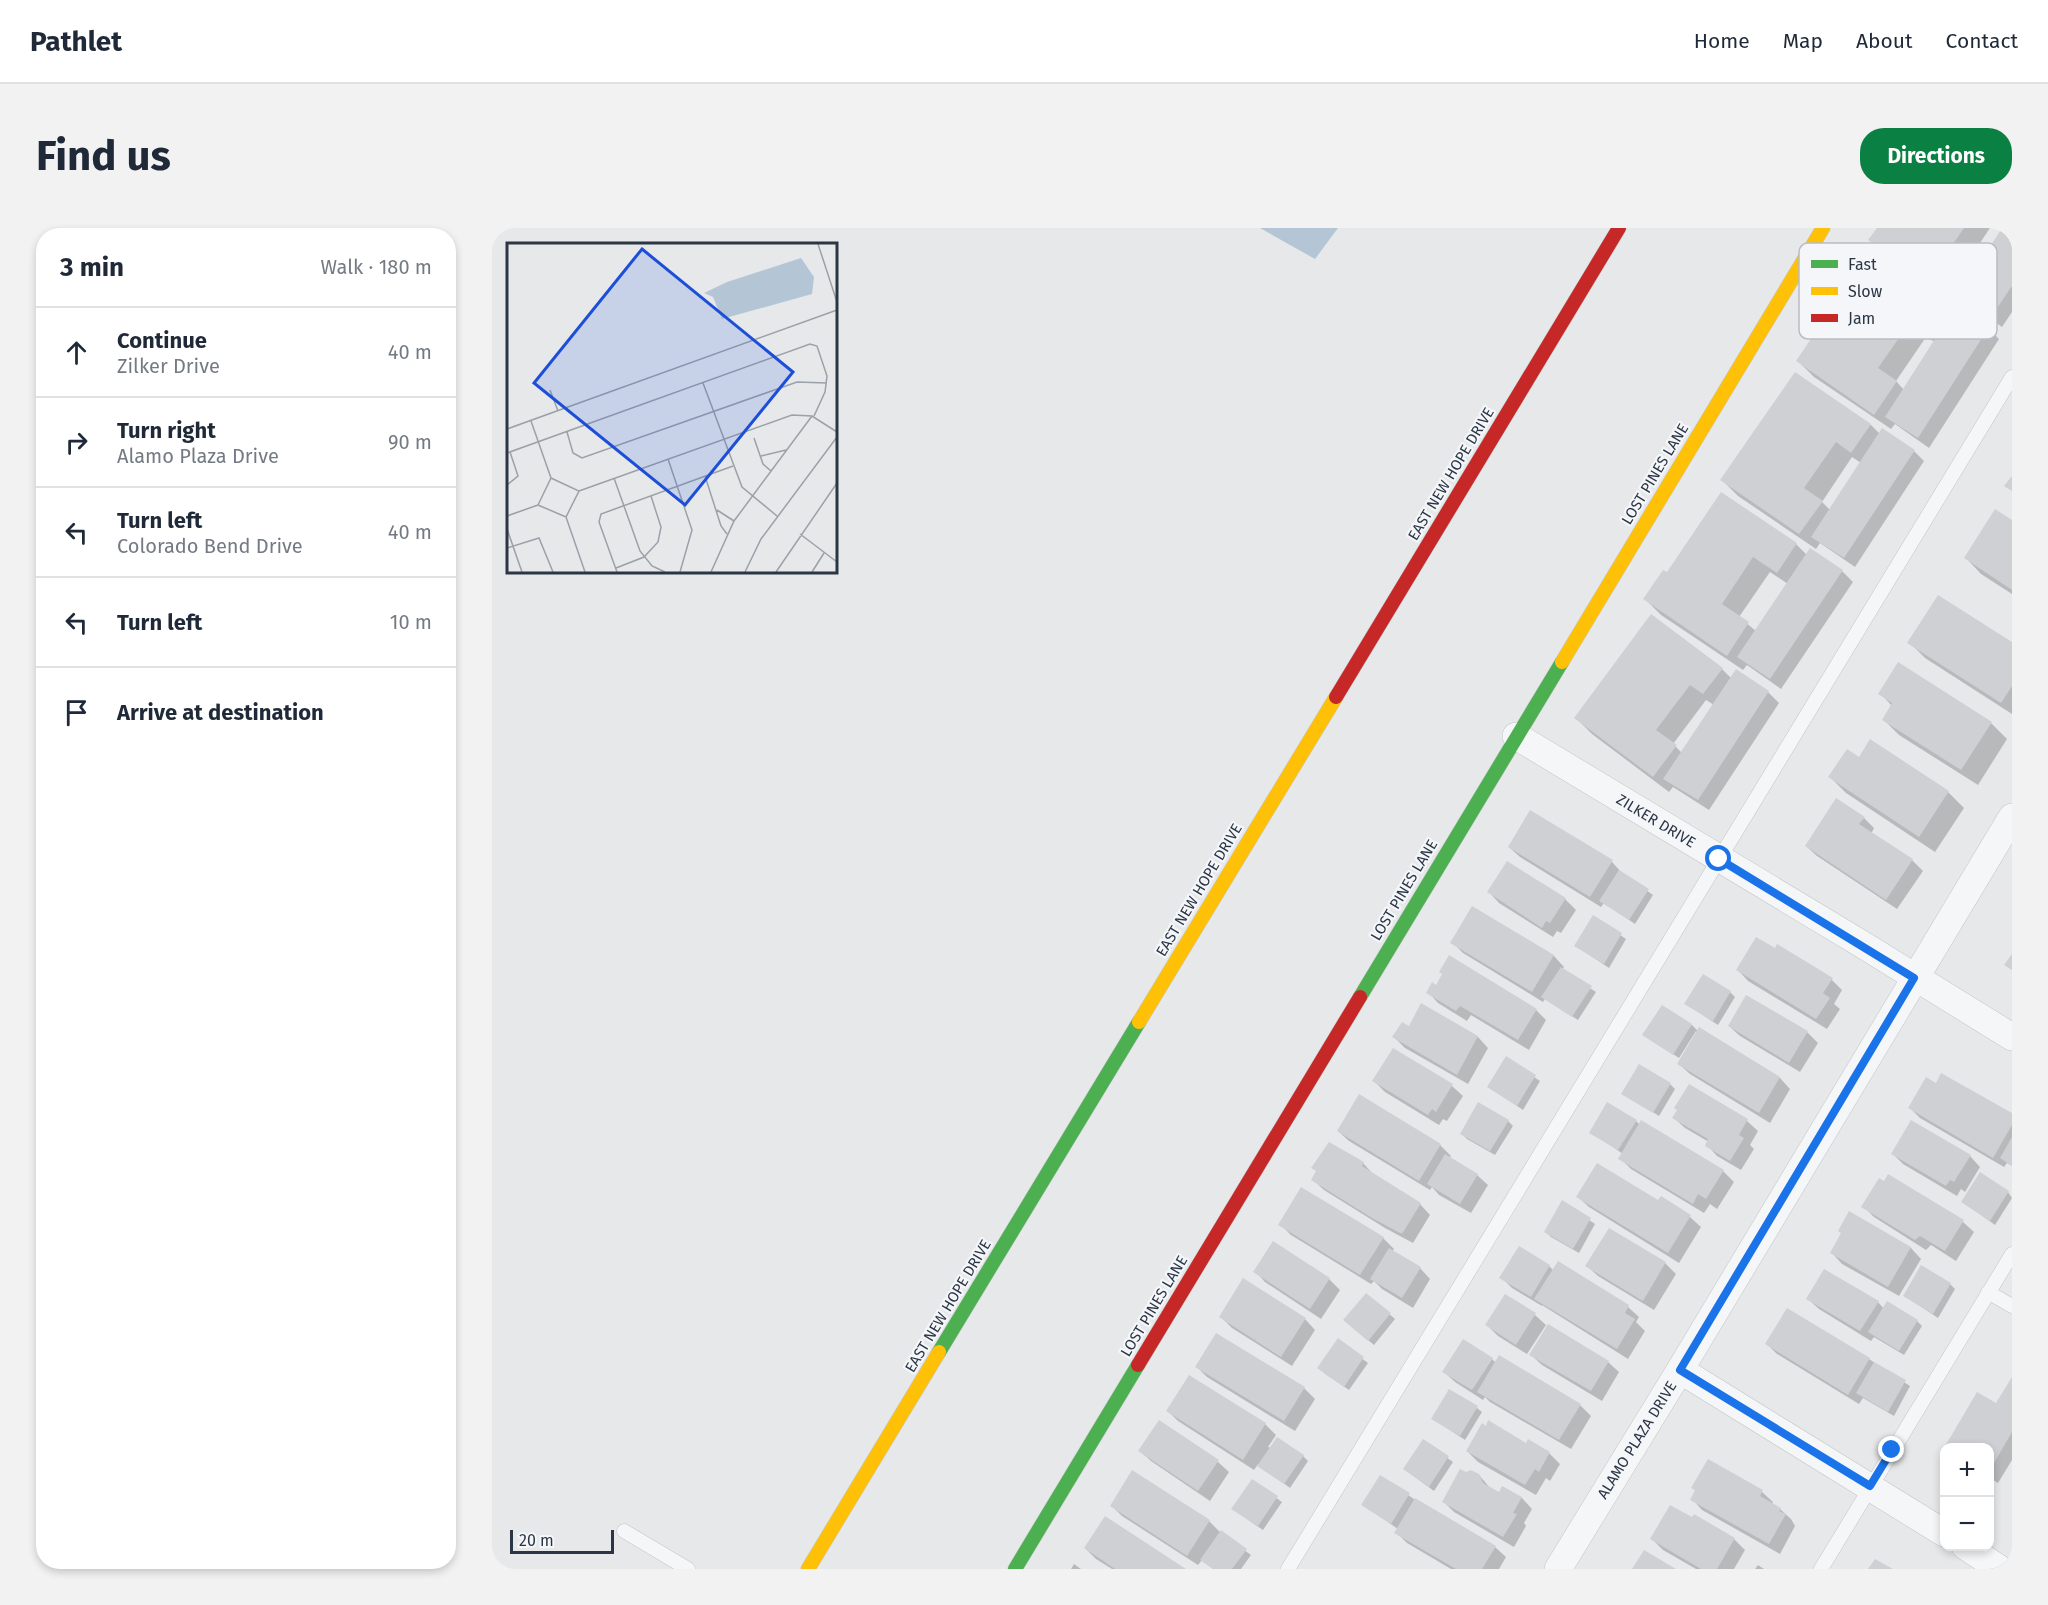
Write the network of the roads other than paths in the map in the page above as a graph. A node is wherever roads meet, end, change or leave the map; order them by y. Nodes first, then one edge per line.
1 (1619, 228) edge
2 (1823, 228) edge
3 (1814, 243) edge
4 (1799, 268) edge
5 (2012, 377) edge
6 (1516, 736) junction
7 (2012, 817) edge
8 (1719, 859) junction
9 (1914, 978) junction
10 (2012, 1037) edge
11 (2012, 1254) edge
12 (1989, 1292) junction
13 (2012, 1306) edge
14 (1680, 1370) junction
15 (1870, 1486) junction
16 (1940, 1530) edge
17 (624, 1531) dead end
18 (1973, 1551) edge
19 (688, 1569) edge
20 (808, 1569) edge
21 (1015, 1569) edge
22 (1288, 1569) edge
23 (1558, 1569) edge
24 (1821, 1569) edge
25 (2000, 1569) edge

1 - 20 street, EAST NEW HOPE DRIVE
2 - 3 street, LOST PINES LANE
4 - 6 street, LOST PINES LANE
5 - 8 lane
6 - 8 street, ZILKER DRIVE
6 - 21 street, LOST PINES LANE
7 - 9 street, ALAMO PLAZA DRIVE
8 - 9 street, ZILKER DRIVE
8 - 22 lane
9 - 10 street, ZILKER DRIVE
9 - 14 street, ALAMO PLAZA DRIVE
11 - 12 lane
12 - 13 lane
12 - 15 lane
14 - 15 street
14 - 23 street, ALAMO PLAZA DRIVE
15 - 16 street
15 - 24 lane
17 - 19 lane
18 - 25 street

